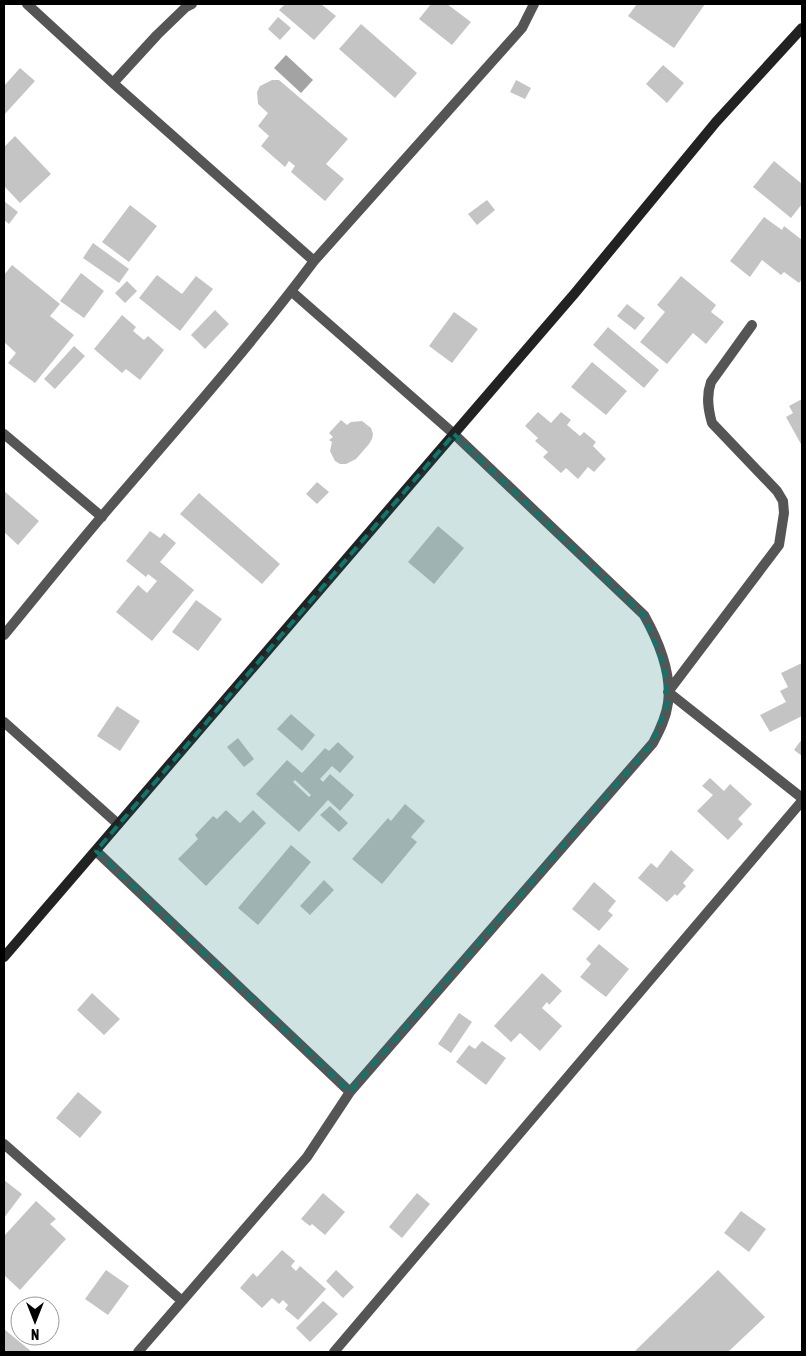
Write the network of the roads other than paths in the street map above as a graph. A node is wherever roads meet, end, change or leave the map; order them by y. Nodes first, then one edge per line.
1 (27, 4) edge
2 (192, 4) edge
3 (534, 4) edge
4 (802, 28) edge
5 (113, 83) junction
6 (314, 261) junction
7 (291, 292) junction
8 (752, 325) dead end
9 (4, 434) edge
10 (454, 434) junction
11 (102, 517) junction
12 (4, 635) edge
13 (668, 692) junction
14 (4, 722) edge
15 (802, 800) edge
16 (118, 824) junction
17 (96, 851) junction
18 (4, 957) edge
19 (350, 1092) junction
20 (4, 1144) edge
21 (182, 1301) junction
22 (138, 1352) edge
23 (334, 1352) edge

1 - 5 street
2 - 5 street
3 - 6 street
4 - 10 street
5 - 6 street
6 - 7 street
7 - 10 street
7 - 11 street
8 - 13 street
9 - 11 street
10 - 13 street
10 - 16 street
11 - 12 street
13 - 15 street
13 - 19 street
14 - 16 street
15 - 23 street
16 - 17 street
17 - 18 street
17 - 19 street
19 - 21 street
20 - 21 street
21 - 22 street

